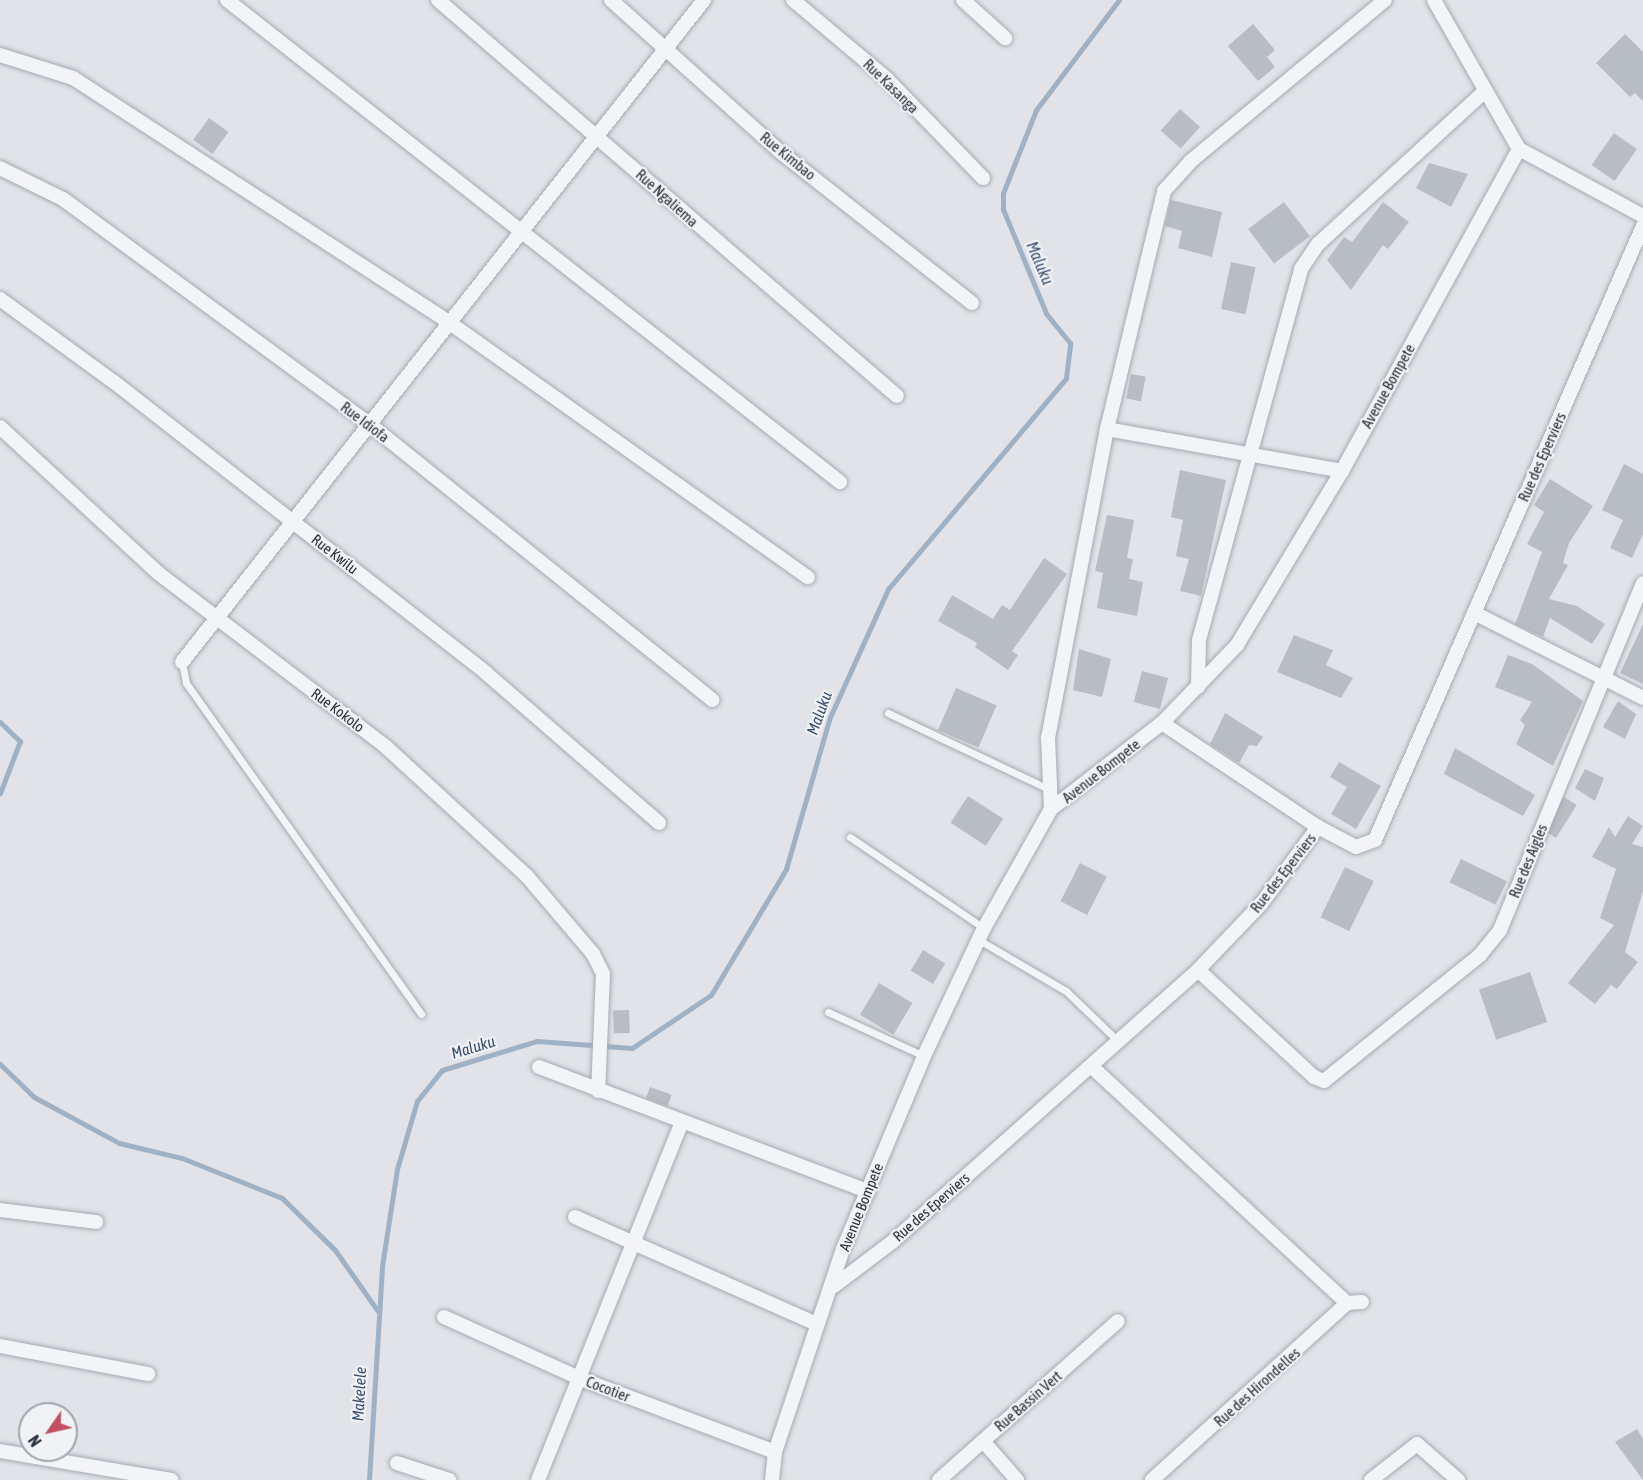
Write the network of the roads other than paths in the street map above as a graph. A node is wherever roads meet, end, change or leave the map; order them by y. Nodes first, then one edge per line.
1 (227, 0) edge
2 (438, 0) edge
3 (611, 0) edge
4 (704, 0) edge
5 (793, 0) edge
6 (963, 0) edge
7 (1385, 0) edge
8 (1434, 0) edge
9 (1005, 38) dead end
10 (667, 48) junction
11 (0, 55) edge
12 (1485, 91) junction
13 (597, 135) junction
14 (1519, 149) junction
15 (0, 168) edge
16 (983, 178) dead end
17 (1643, 216) edge
18 (1643, 226) edge
19 (520, 231) junction
20 (0, 299) edge
21 (972, 303) dead end
22 (450, 323) junction
23 (897, 396) dead end
24 (369, 423) junction
25 (0, 427) edge
26 (1107, 429) junction
27 (1252, 456) junction
28 (1342, 471) junction
29 (840, 482) dead end
30 (292, 520) junction
31 (808, 577) dead end
32 (1643, 583) edge
33 (1474, 613) junction
34 (215, 618) junction
35 (182, 662) joint
36 (1602, 678) junction
37 (1198, 687) junction
38 (1643, 698) edge
39 (713, 700) dead end
40 (888, 713) dead end
41 (1162, 723) junction
42 (1049, 789) junction
43 (1051, 809) junction
44 (659, 823) dead end
45 (1318, 827) junction
46 (850, 837) dead end
47 (982, 934) junction
48 (1198, 970) junction
49 (828, 1012) dead end
50 (421, 1014) dead end
51 (1117, 1040) junction
52 (924, 1056) junction
53 (1091, 1066) junction
54 (539, 1067) dead end
55 (598, 1091) junction
56 (681, 1124) junction
57 (868, 1191) junction
58 (0, 1210) edge
59 (575, 1217) dead end
60 (96, 1222) dead end
61 (633, 1246) junction
62 (834, 1286) junction
63 (1362, 1302) dead end
64 (1347, 1303) junction
65 (444, 1317) dead end
66 (1118, 1321) dead end
67 (816, 1324) junction
68 (0, 1346) edge
69 (148, 1374) dead end
70 (581, 1379) junction
71 (983, 1441) junction
72 (0, 1451) edge
73 (775, 1452) junction
74 (397, 1463) dead end
75 (172, 1480) edge
76 (449, 1480) edge
77 (538, 1480) edge
78 (772, 1480) edge
79 (939, 1480) edge
80 (1017, 1480) edge
81 (1152, 1480) edge
82 (1371, 1480) edge
83 (1458, 1480) edge

1 - 19 street
2 - 13 street, Rue Ngaliema
3 - 10 street, Rue Kimbao
4 - 10 street
5 - 16 street, Rue Kasanga
6 - 9 street
7 - 26 street
8 - 12 street
10 - 13 street
10 - 21 street, Rue Kimbao
11 - 22 street
12 - 14 street
12 - 27 street
13 - 19 street
13 - 23 street, Rue Ngaliema
14 - 17 street
14 - 28 street, Avenue Bompete
15 - 24 street, Rue Idiofa
18 - 33 street, Rue des Eperviers
19 - 22 street
19 - 29 street
20 - 30 street, Rue Kwilu
22 - 24 street
22 - 31 street
24 - 30 street
24 - 39 street, Rue Idiofa
25 - 34 street, Rue Kokolo
26 - 27 street
26 - 42 street
27 - 28 street
27 - 37 street
28 - 37 street, Avenue Bompete
30 - 34 street
30 - 44 street, Rue Kwilu
32 - 36 street, Rue des Aigles
33 - 36 street
33 - 45 street, Rue des Eperviers
34 - 35 street
34 - 55 street, Rue Kokolo
35 - 50 lane
36 - 38 street
36 - 48 street, Rue des Aigles
37 - 41 street, Avenue Bompete
40 - 42 lane
41 - 43 street, Avenue Bompete
41 - 45 street
42 - 43 street
43 - 47 street, Avenue Bompete
45 - 48 street, Rue des Eperviers
46 - 47 lane
47 - 51 lane
47 - 52 street, Avenue Bompete
48 - 51 street, Rue des Eperviers
49 - 52 lane
51 - 53 street, Rue des Eperviers
52 - 57 street, Avenue Bompete
53 - 62 street, Rue des Eperviers
53 - 64 street
54 - 55 street
55 - 56 street
56 - 57 street
56 - 61 street
57 - 62 street, Avenue Bompete
58 - 60 street
59 - 61 street
61 - 67 street
61 - 70 street
62 - 67 street, Avenue Bompete
63 - 64 street
64 - 81 street, Rue des Hirondelles
65 - 70 street, Cocotier
66 - 71 street, Rue Bassin Vert
67 - 73 street, Avenue Bompete
68 - 69 street
70 - 73 street, Cocotier
70 - 77 street
71 - 79 street, Rue Bassin Vert
71 - 80 street
72 - 75 street
73 - 78 street, Avenue Bompete
74 - 76 street
82 - 83 street

